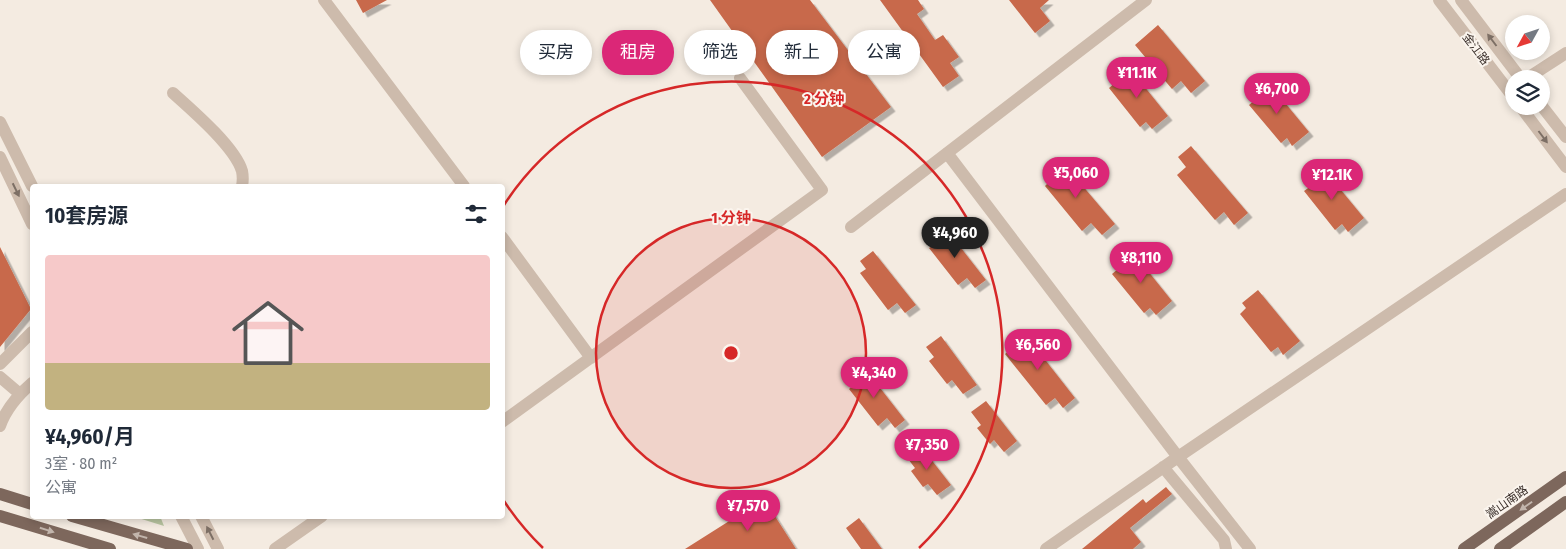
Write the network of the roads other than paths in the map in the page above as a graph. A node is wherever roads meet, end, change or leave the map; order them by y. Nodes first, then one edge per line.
1 (324, 0) edge
2 (1146, 0) edge
3 (1461, 0) edge
4 (1445, 2) edge
5 (1566, 53) edge
6 (1514, 70) edge
7 (1540, 70) edge
8 (740, 78) dead end
9 (1505, 85) edge
10 (173, 93) dead end
11 (1527, 115) edge
12 (1549, 115) edge
13 (0, 122) edge
14 (1566, 137) edge
15 (947, 153) junction
16 (0, 157) edge
17 (1566, 167) edge
18 (31, 184) edge
19 (242, 184) edge
20 (462, 184) edge
21 (1566, 194) edge
22 (30, 220) edge
23 (851, 227) dead end
24 (505, 241) edge
25 (30, 334) edge
26 (591, 358) junction
27 (0, 364) edge
28 (0, 377) edge
29 (30, 385) edge
30 (20, 394) junction
31 (505, 420) edge
32 (0, 426) edge
33 (1178, 457) junction
34 (1163, 467) junction
35 (1566, 478) edge
36 (0, 494) edge
37 (1566, 502) edge
38 (30, 503) edge
39 (0, 516) edge
40 (82, 519) edge
41 (183, 519) edge
42 (203, 519) edge
43 (318, 519) edge
44 (110, 549) edge
45 (187, 549) edge
46 (198, 549) edge
47 (218, 549) edge
48 (275, 549) edge
49 (1046, 549) edge
50 (1226, 549) edge
51 (1250, 549) edge
52 (1464, 549) edge
53 (1500, 549) edge

1 - 20 street
2 - 15 street
6 -> 3 street, 金江路
4 - 9 street, 金江路
5 - 7 street
8 - 26 street
10 - 19 street
11 -> 17 street
12 - 14 street
13 - 18 street
15 - 23 street
15 - 33 street
16 -> 22 street
21 - 33 street
24 - 26 street
25 - 27 street
26 - 31 street
28 - 30 street
29 - 30 street
30 - 32 street
33 - 34 street
33 - 51 street
34 - 49 street
34 - 50 street
35 -> 52 main road, 嵩山南路
36 - 38 main road
37 - 53 main road
39 -> 44 main road
45 -> 40 main road
41 - 46 street
47 -> 42 street
43 - 48 street

